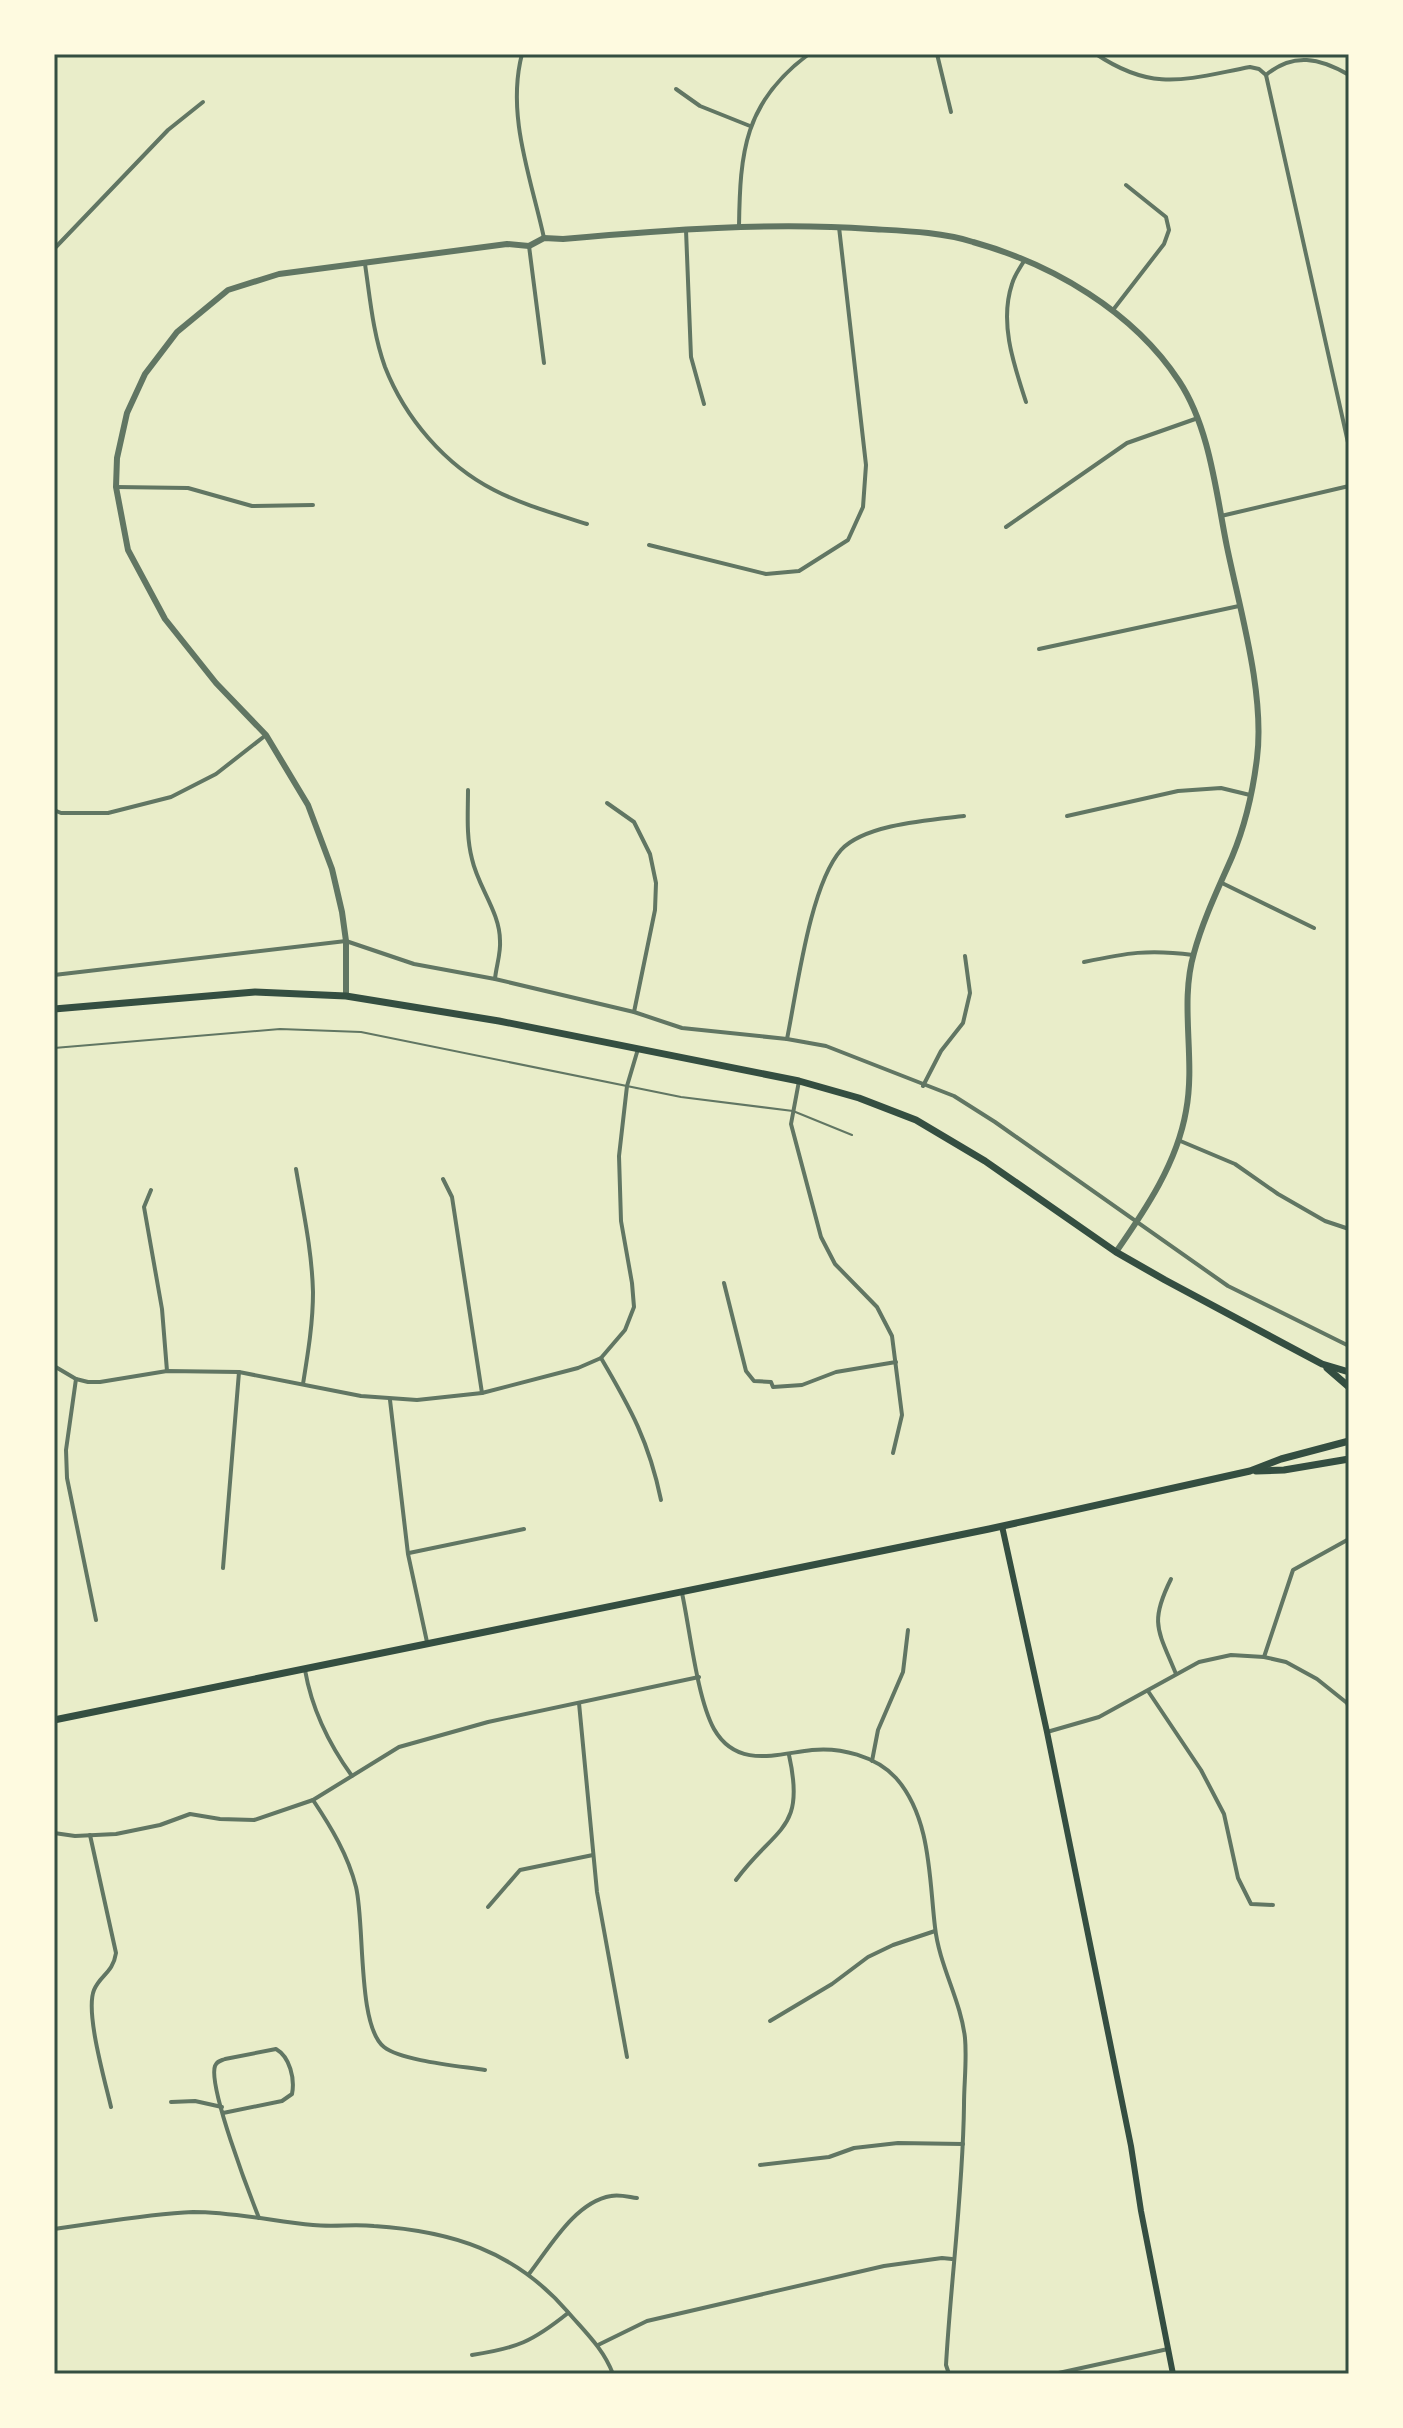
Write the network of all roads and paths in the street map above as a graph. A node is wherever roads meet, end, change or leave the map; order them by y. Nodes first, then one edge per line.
1 (522, 54) edge
2 (809, 54) edge
3 (937, 54) edge
4 (1096, 54) edge
5 (1266, 75) junction
6 (1349, 75) edge
7 (676, 89) dead end
8 (203, 102) dead end
9 (951, 112) dead end
10 (750, 126) junction
11 (1126, 185) dead end
12 (739, 227) junction
13 (839, 227) junction
14 (685, 228) junction
15 (544, 238) junction
16 (529, 246) junction
17 (55, 247) edge
18 (1025, 259) junction
19 (365, 264) junction
20 (1113, 310) junction
21 (544, 363) dead end
22 (1026, 402) dead end
23 (704, 404) dead end
24 (1198, 418) junction
25 (1349, 447) edge
26 (1349, 486) edge
27 (116, 487) junction
28 (313, 505) dead end
29 (1221, 516) junction
30 (587, 524) dead end
31 (1006, 527) dead end
32 (649, 545) dead end
33 (1239, 606) junction
34 (1039, 649) dead end
35 (266, 735) junction
36 (468, 790) dead end
37 (1250, 795) junction
38 (607, 803) dead end
39 (54, 810) edge
40 (964, 816) dead end
41 (1067, 816) dead end
42 (1220, 882) junction
43 (1314, 928) dead end
44 (346, 941) junction
45 (1193, 955) junction
46 (965, 956) dead end
47 (1084, 962) dead end
48 (54, 975) edge
49 (495, 979) junction
50 (346, 996) junction
51 (54, 1009) edge
52 (634, 1012) junction
53 (787, 1039) junction
54 (54, 1048) edge
55 (638, 1049) junction
56 (799, 1081) junction
57 (627, 1086) junction
58 (923, 1086) junction
59 (793, 1111) junction
60 (852, 1135) dead end
61 (1178, 1140) junction
62 (296, 1169) dead end
63 (443, 1179) dead end
64 (151, 1190) dead end
65 (1136, 1223) junction
66 (1349, 1229) edge
67 (1116, 1252) junction
68 (724, 1283) dead end
69 (1349, 1346) edge
70 (601, 1358) junction
71 (896, 1362) junction
72 (1322, 1364) junction
73 (54, 1366) edge
74 (167, 1371) junction
75 (239, 1372) junction
76 (1349, 1372) edge
77 (76, 1379) junction
78 (303, 1384) junction
79 (1349, 1387) edge
80 (482, 1393) junction
81 (390, 1400) junction
82 (1349, 1441) edge
83 (893, 1453) dead end
84 (1349, 1459) edge
85 (1250, 1471) junction
86 (661, 1500) dead end
87 (1002, 1526) junction
88 (524, 1529) dead end
89 (1349, 1539) edge
90 (408, 1554) junction
91 (223, 1568) dead end
92 (1171, 1579) dead end
93 (682, 1592) junction
94 (96, 1620) dead end
95 (908, 1630) dead end
96 (427, 1645) junction
97 (1264, 1657) junction
98 (304, 1668) junction
99 (1176, 1674) junction
100 (699, 1677) junction
101 (1148, 1691) junction
102 (579, 1703) junction
103 (1349, 1708) edge
104 (54, 1720) edge
105 (1047, 1732) junction
106 (789, 1755) junction
107 (872, 1761) junction
108 (352, 1776) junction
109 (313, 1800) junction
110 (54, 1833) edge
111 (90, 1835) junction
112 (593, 1855) junction
113 (736, 1880) dead end
114 (1273, 1905) dead end
115 (488, 1907) dead end
116 (935, 1931) junction
117 (770, 2021) dead end
118 (627, 2057) dead end
119 (485, 2070) dead end
120 (171, 2102) dead end
121 (111, 2107) dead end
122 (222, 2107) junction
123 (223, 2113) junction
124 (963, 2144) junction
125 (760, 2165) dead end
126 (637, 2198) dead end
127 (259, 2218) junction
128 (54, 2229) edge
129 (952, 2259) junction
130 (529, 2274) junction
131 (568, 2313) junction
132 (598, 2345) junction
133 (1168, 2349) junction
134 (472, 2355) dead end
135 (613, 2374) edge
136 (949, 2374) edge
137 (1054, 2374) edge
138 (1173, 2374) edge

1 - 15 street
2 - 10 street
3 - 9 street
4 - 5 street
5 - 6 street
5 - 25 street
7 - 10 street
8 - 17 street
10 - 12 street
11 - 20 street
12 - 13 street
12 - 14 street
13 - 18 street
13 - 32 street
14 - 15 street
14 - 23 street
15 - 16 street
16 - 19 street
16 - 21 street
18 - 20 street
18 - 22 street
19 - 27 street
19 - 30 street
20 - 24 street
24 - 29 street
24 - 31 street
26 - 29 street
27 - 28 street
27 - 35 street
29 - 33 street
33 - 34 street
33 - 37 street
35 - 39 street
35 - 44 street
36 - 49 street
37 - 41 street
37 - 42 street
38 - 52 street
40 - 53 street
42 - 43 street
42 - 45 street
44 - 48 street
44 - 49 street
44 - 50 street
45 - 47 street
45 - 61 street
46 - 58 street
49 - 52 street
50 - 51 main road
50 - 55 main road
52 - 53 street
53 - 58 street
54 - 57 lane
55 - 56 main road
55 - 57 street
56 - 59 street
56 - 67 main road
57 - 59 lane
57 - 70 street
58 - 65 street
59 - 60 lane
59 - 71 street
61 - 65 street
61 - 66 street
62 - 78 street
63 - 80 street
64 - 74 street
65 - 67 street
65 - 69 street
67 - 72 main road
68 - 71 street
70 - 80 street
70 - 86 street
71 - 83 street
72 - 76 main road
72 - 79 main road
73 - 77 street
74 - 75 street
74 - 77 street
75 - 78 street
75 - 91 street
77 - 94 street
78 - 81 street
80 - 81 street
81 - 90 street
82 - 85 main road
84 - 85 main road
85 - 87 main road
87 - 93 main road
87 - 105 main road
88 - 90 street
89 - 97 street
90 - 96 street
92 - 99 street
93 - 96 main road
93 - 100 street
95 - 107 street
96 - 98 main road
97 - 99 street
97 - 103 street
98 - 104 main road
98 - 108 street
99 - 101 street
100 - 102 street
100 - 106 street
101 - 105 street
101 - 114 street
102 - 108 street
102 - 112 street
105 - 133 main road
106 - 107 street
106 - 113 street
107 - 116 street
108 - 109 street
109 - 111 street
109 - 119 street
110 - 111 street
111 - 121 street
112 - 115 street
112 - 118 street
116 - 117 street
116 - 124 street
120 - 122 street
122 - 123 street
122 - 123 street
123 - 127 street
124 - 125 street
124 - 129 street
126 - 130 street
127 - 128 street
127 - 130 street
129 - 132 street
129 - 136 street
130 - 131 street
131 - 132 street
131 - 134 street
132 - 135 street
133 - 137 street
133 - 138 main road

